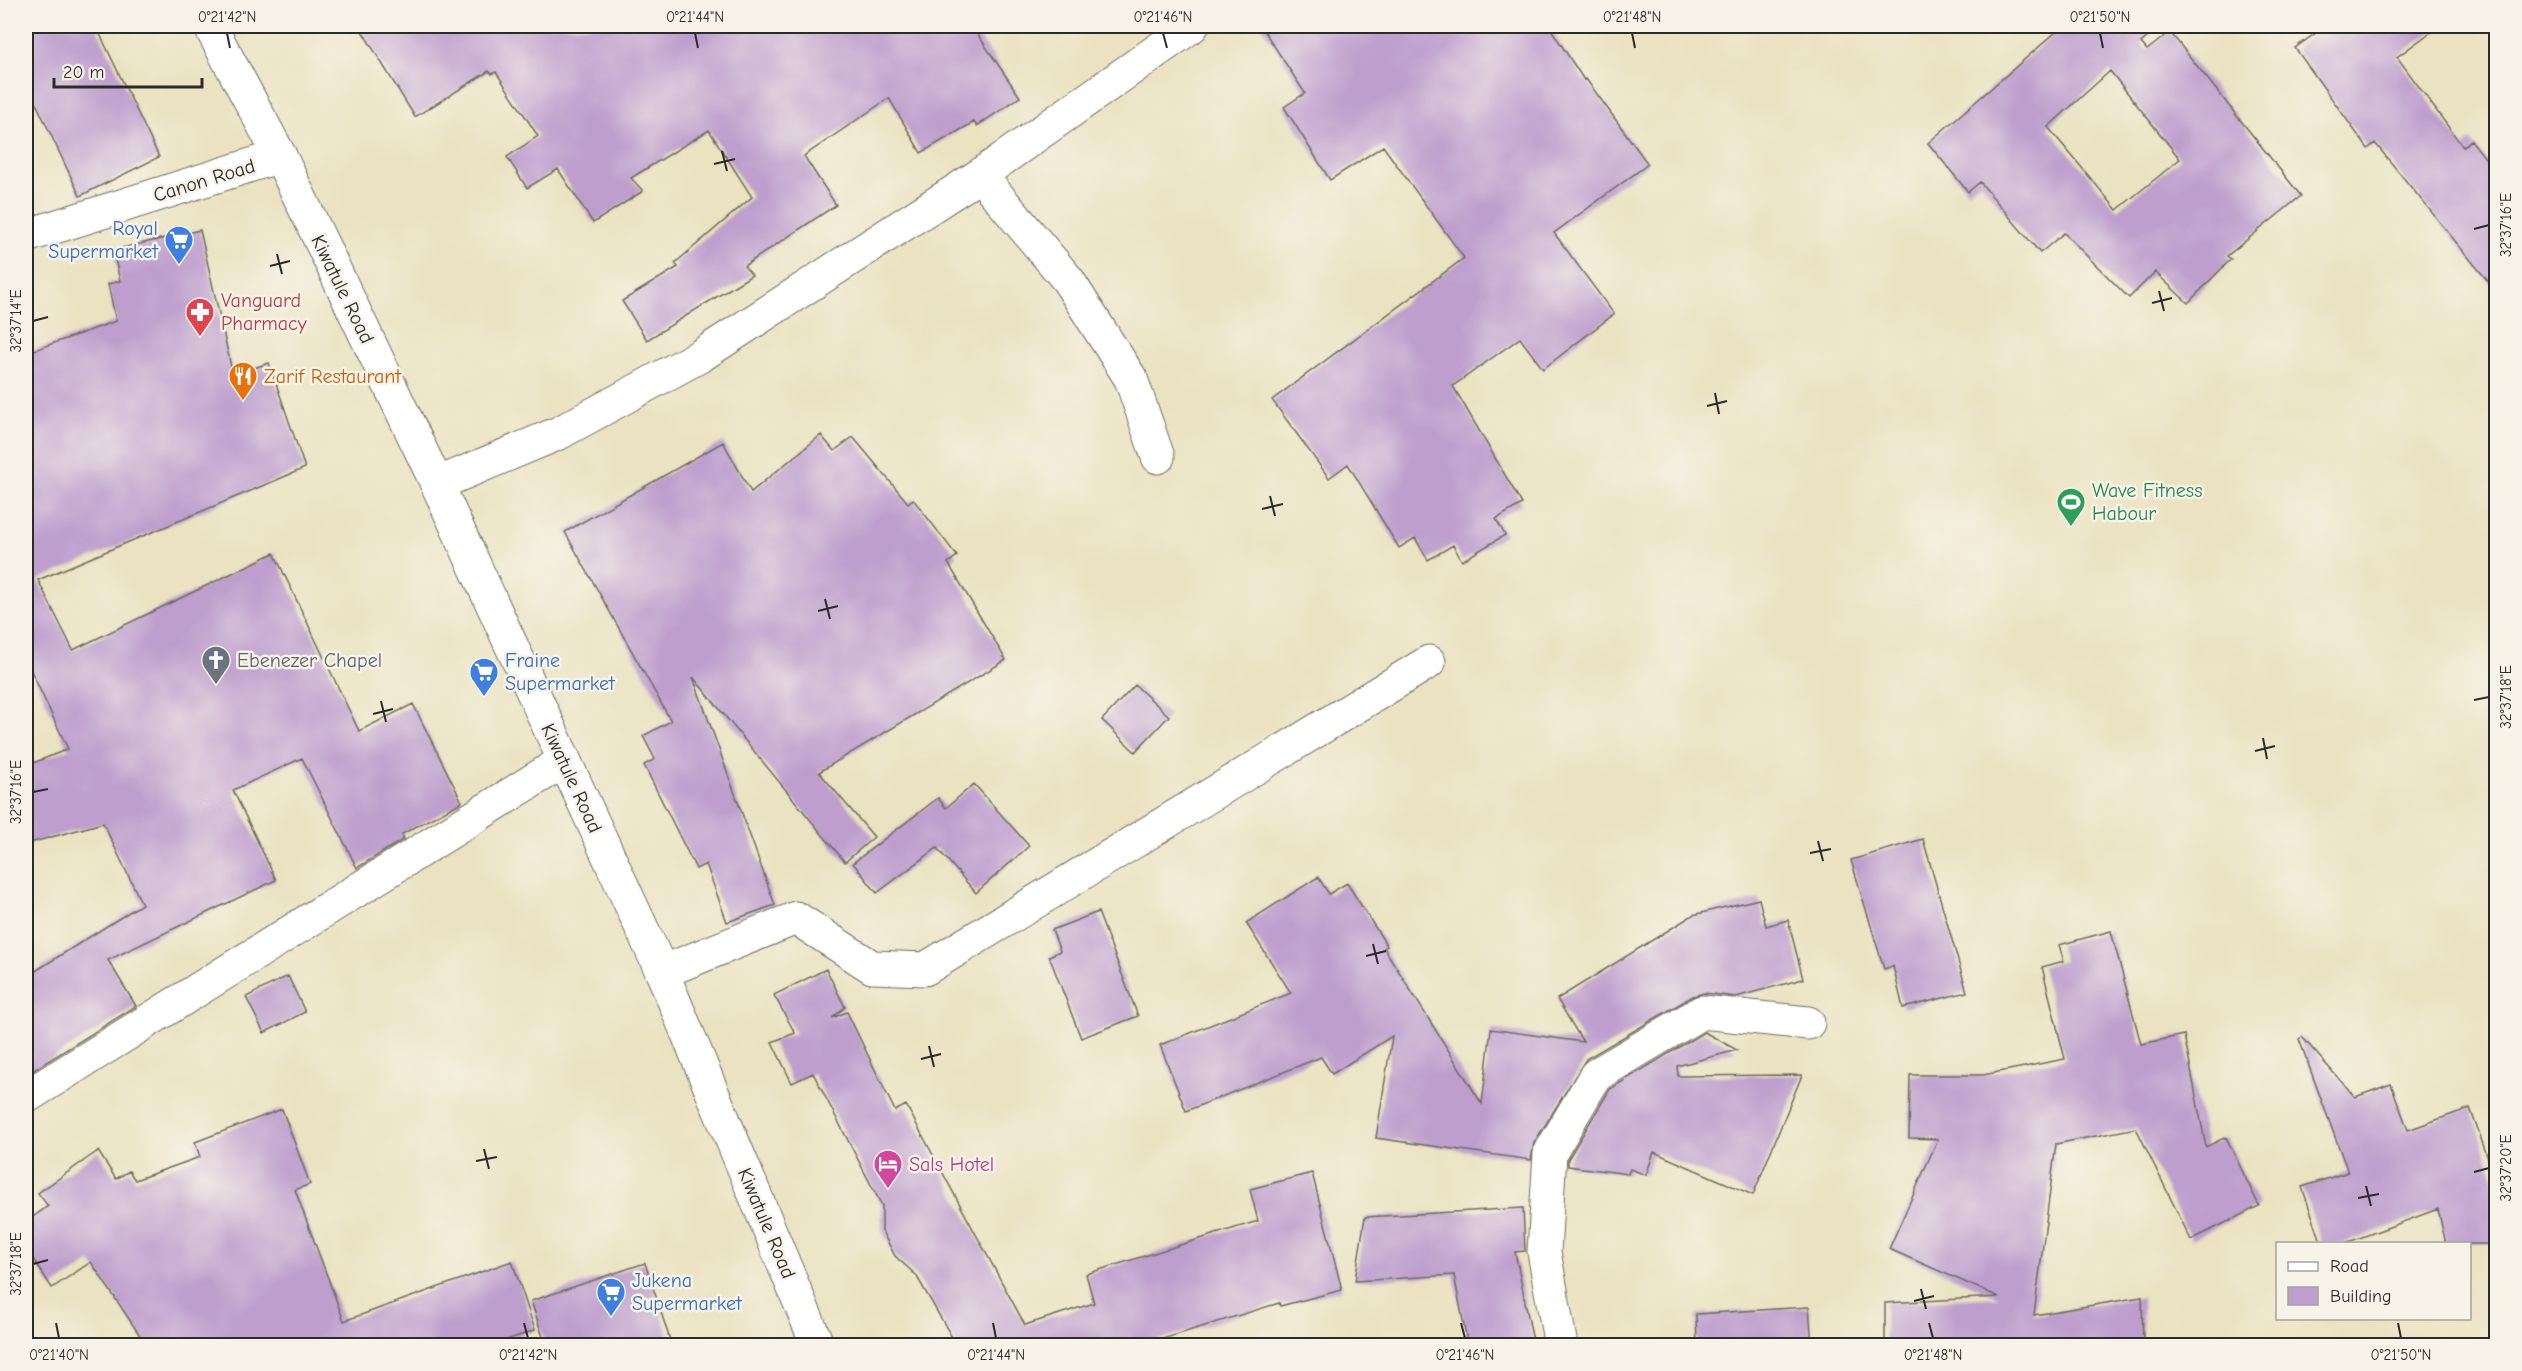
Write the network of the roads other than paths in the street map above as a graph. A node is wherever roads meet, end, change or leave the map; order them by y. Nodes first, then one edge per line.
1 (210, 26) edge
2 (1192, 26) edge
3 (280, 156) junction
4 (980, 175) junction
5 (26, 236) edge
6 (1158, 457) dead end
7 (437, 484) junction
8 (1429, 662) dead end
9 (564, 761) junction
10 (662, 972) junction
11 (1808, 1023) dead end
12 (26, 1097) edge
13 (818, 1346) edge
14 (1561, 1346) edge

1 - 3 street, Kiwatule Road
2 - 4 street
3 - 5 street, Canon Road
3 - 7 street, Kiwatule Road
4 - 6 street
4 - 7 street
7 - 9 street, Kiwatule Road
8 - 10 street
9 - 10 street, Kiwatule Road
9 - 12 street
10 - 13 street, Kiwatule Road
11 - 14 street

